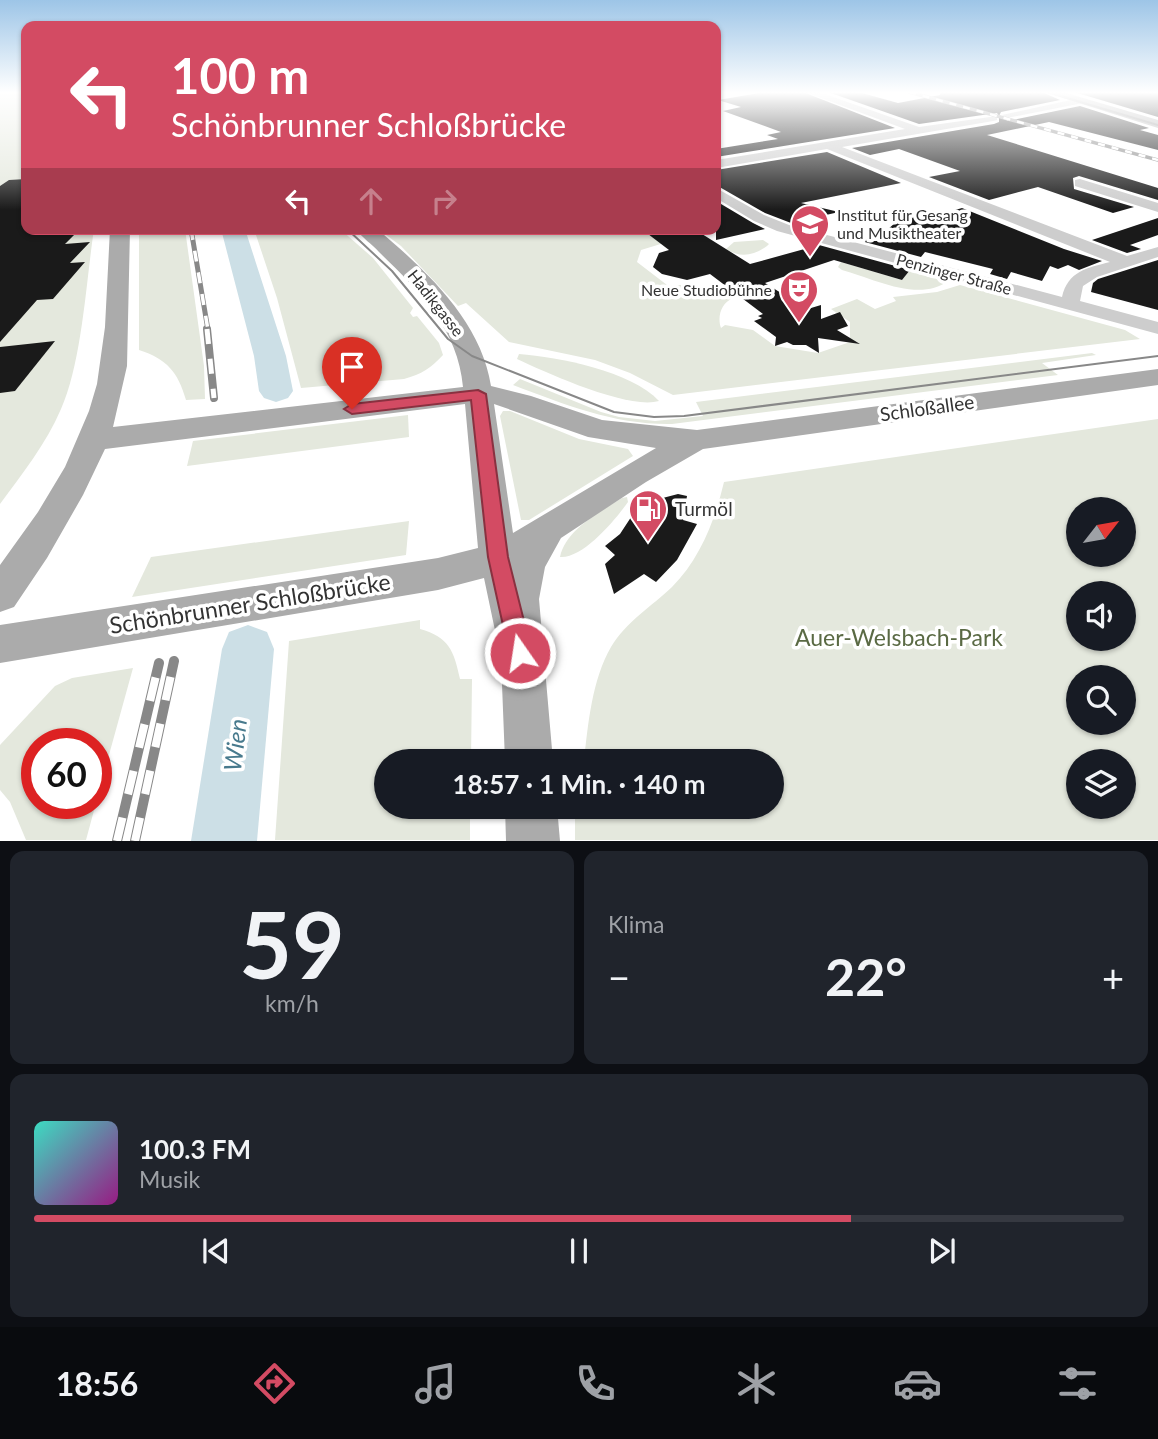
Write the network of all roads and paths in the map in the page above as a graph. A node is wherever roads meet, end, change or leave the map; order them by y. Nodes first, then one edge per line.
1 (918, 131) edge
2 (830, 146) junction
3 (721, 163) edge
4 (1080, 183) dead end
5 (721, 195) edge
6 (1158, 208) edge
7 (120, 235) edge
8 (372, 235) edge
9 (1158, 252) edge
10 (1126, 262) junction
11 (1070, 305) junction
12 (1158, 328) edge
13 (1158, 377) edge
14 (478, 394) junction
15 (91, 440) junction
16 (697, 440) junction
17 (548, 530) junction
18 (498, 557) junction
19 (0, 596) edge
20 (0, 644) edge
21 (520, 653) junction
22 (528, 749) edge
23 (532, 819) edge
24 (533, 841) edge

1 - 2 street
2 - 3 street
2 - 10 street
4 - 6 street
5 - 11 street, Penzinger Straße
7 - 15 main road
8 - 14 main road, Hadikgasse
9 - 10 street
10 - 11 street
11 - 12 street, Penzinger Straße
13 - 16 main road, Schloßallee
14 - 15 main road
14 - 16 main road, Schloßallee
14 - 18 main road, Hadikgasse
15 - 19 main road
16 - 17 main road, Schloßallee
17 - 18 main road, Schloßallee
17 - 21 main road
18 - 20 main road, Schönbrunner Schloßbrücke
18 - 21 main road, Hadikgasse
21 - 22 main road
23 - 24 main road

